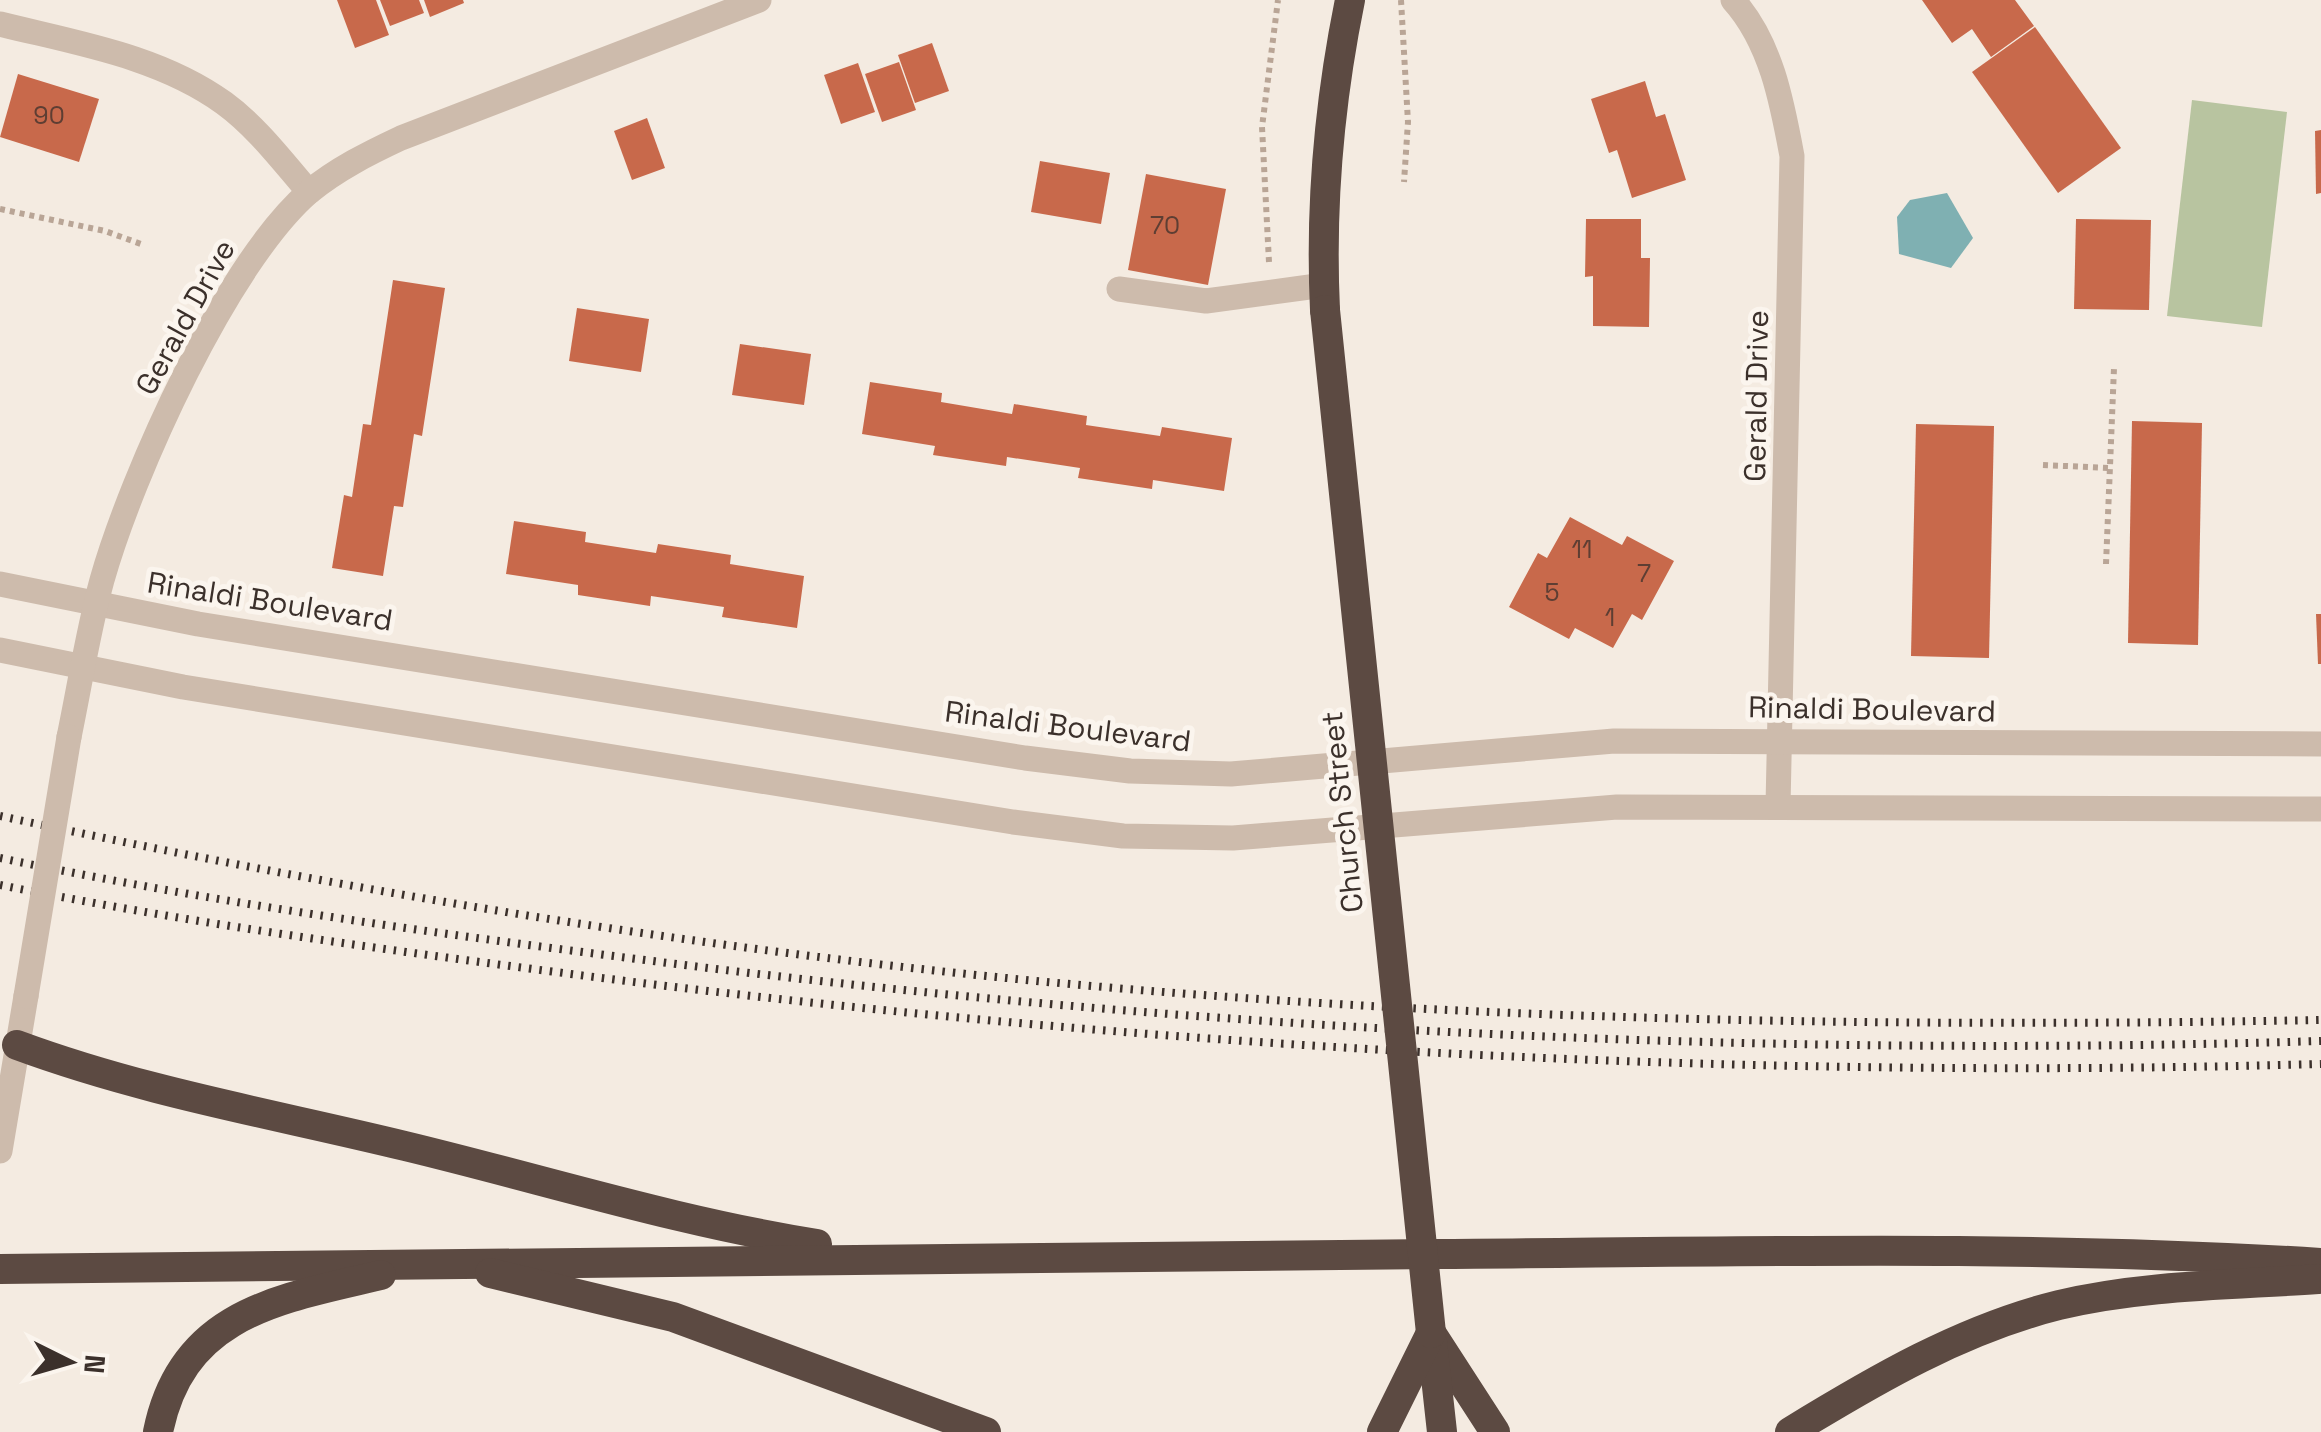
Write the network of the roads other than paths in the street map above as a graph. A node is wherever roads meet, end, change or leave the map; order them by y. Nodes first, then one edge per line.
1 (758, 0) edge
2 (1350, 0) edge
3 (1733, 0) edge
4 (731, 6) edge
5 (0, 24) edge
6 (309, 192) junction
7 (1119, 289) dead end
8 (1324, 297) junction
9 (0, 584) edge
10 (96, 604) junction
11 (0, 650) edge
12 (82, 668) junction
13 (1780, 739) junction
14 (2321, 744) edge
15 (1778, 806) junction
16 (2321, 809) edge
17 (9, 1044) edge
18 (0, 1151) edge
19 (914, 1256) junction
20 (436, 1262) junction
21 (2321, 1264) edge
22 (0, 1269) edge
23 (2321, 1279) edge
24 (1431, 1333) junction
25 (158, 1432) edge
26 (986, 1432) edge
27 (1382, 1432) edge
28 (1442, 1432) edge
29 (1495, 1432) edge
30 (1790, 1432) edge

1 - 4 street, Gerald Drive
2 - 8 highway, Church Street
3 - 13 street, Gerald Drive
4 - 6 street, Gerald Drive
5 - 6 street
6 - 10 street, Gerald Drive
7 - 8 street
8 - 24 highway, Church Street, bridge
9 - 10 street, Rinaldi Boulevard
10 - 12 street, Gerald Drive
10 - 13 street, Rinaldi Boulevard
11 - 12 street
12 - 15 street
12 - 17 street, Gerald Drive, bridge
13 - 14 street, Rinaldi Boulevard
13 - 15 street, Gerald Drive
15 - 16 street
17 - 18 street, Gerald Drive
17 - 19 highway
19 - 20 highway
19 - 21 highway
20 - 22 highway
20 - 25 highway
20 - 26 highway
23 - 30 highway
24 - 27 highway
24 - 28 highway, Church Street
24 - 29 highway

